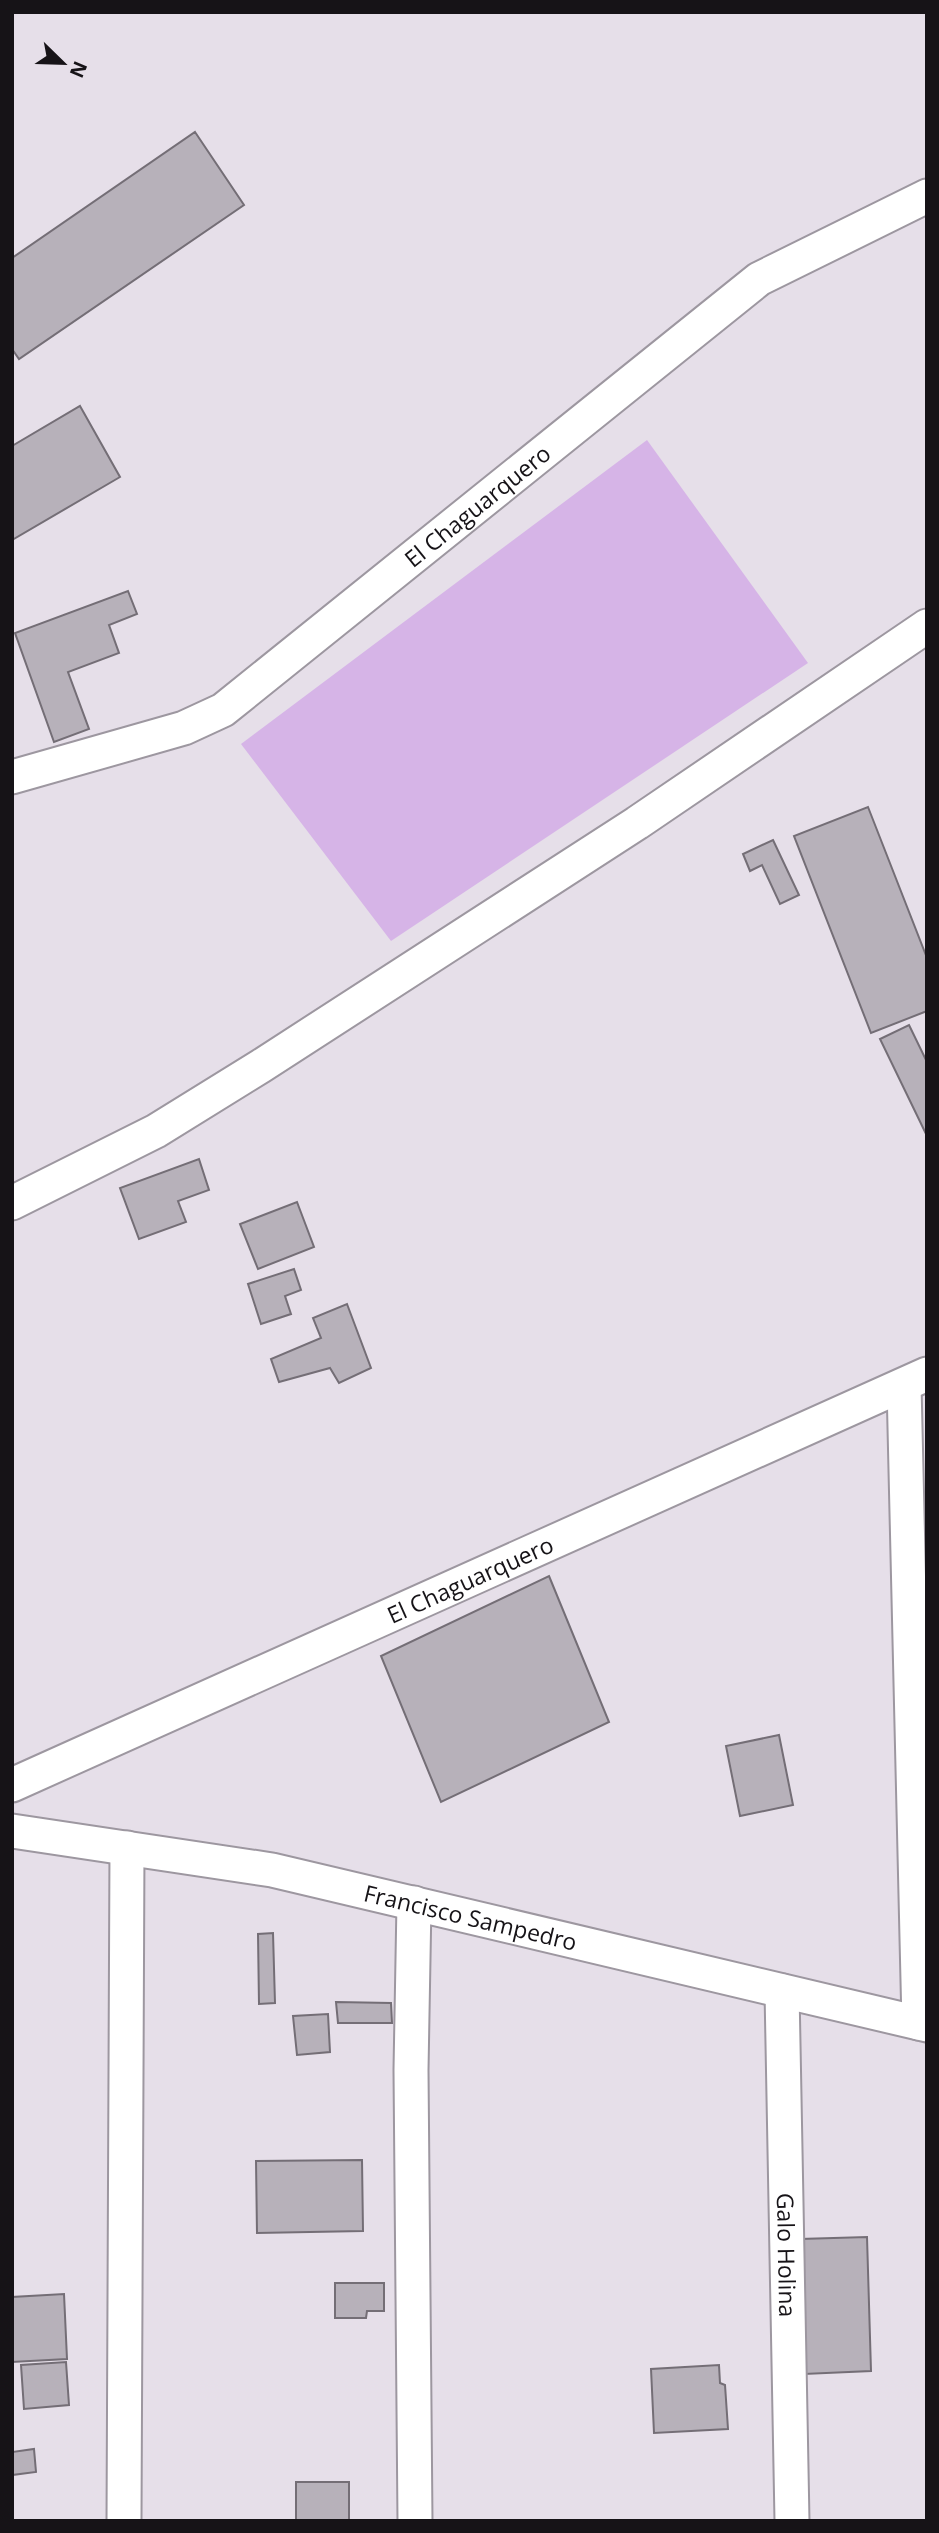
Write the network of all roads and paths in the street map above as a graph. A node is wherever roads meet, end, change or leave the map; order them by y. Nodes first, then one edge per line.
1 (927, 196) edge
2 (927, 626) edge
3 (12, 777) edge
4 (12, 1203) edge
5 (915, 1379) edge
6 (12, 1785) edge
7 (12, 1831) edge
8 (127, 1848) junction
9 (414, 1903) junction
10 (782, 1991) junction
11 (923, 2024) edge
12 (124, 2521) edge
13 (415, 2521) edge
14 (792, 2521) edge

1 - 3 street, El Chaguarquero
2 - 4 street
5 - 6 street, El Chaguarquero
5 - 11 street
7 - 8 street, Francisco Sampedro
8 - 9 street, Francisco Sampedro
8 - 12 street
9 - 10 street, Francisco Sampedro
9 - 13 street
10 - 11 street, Francisco Sampedro
10 - 14 street, Galo Holina

